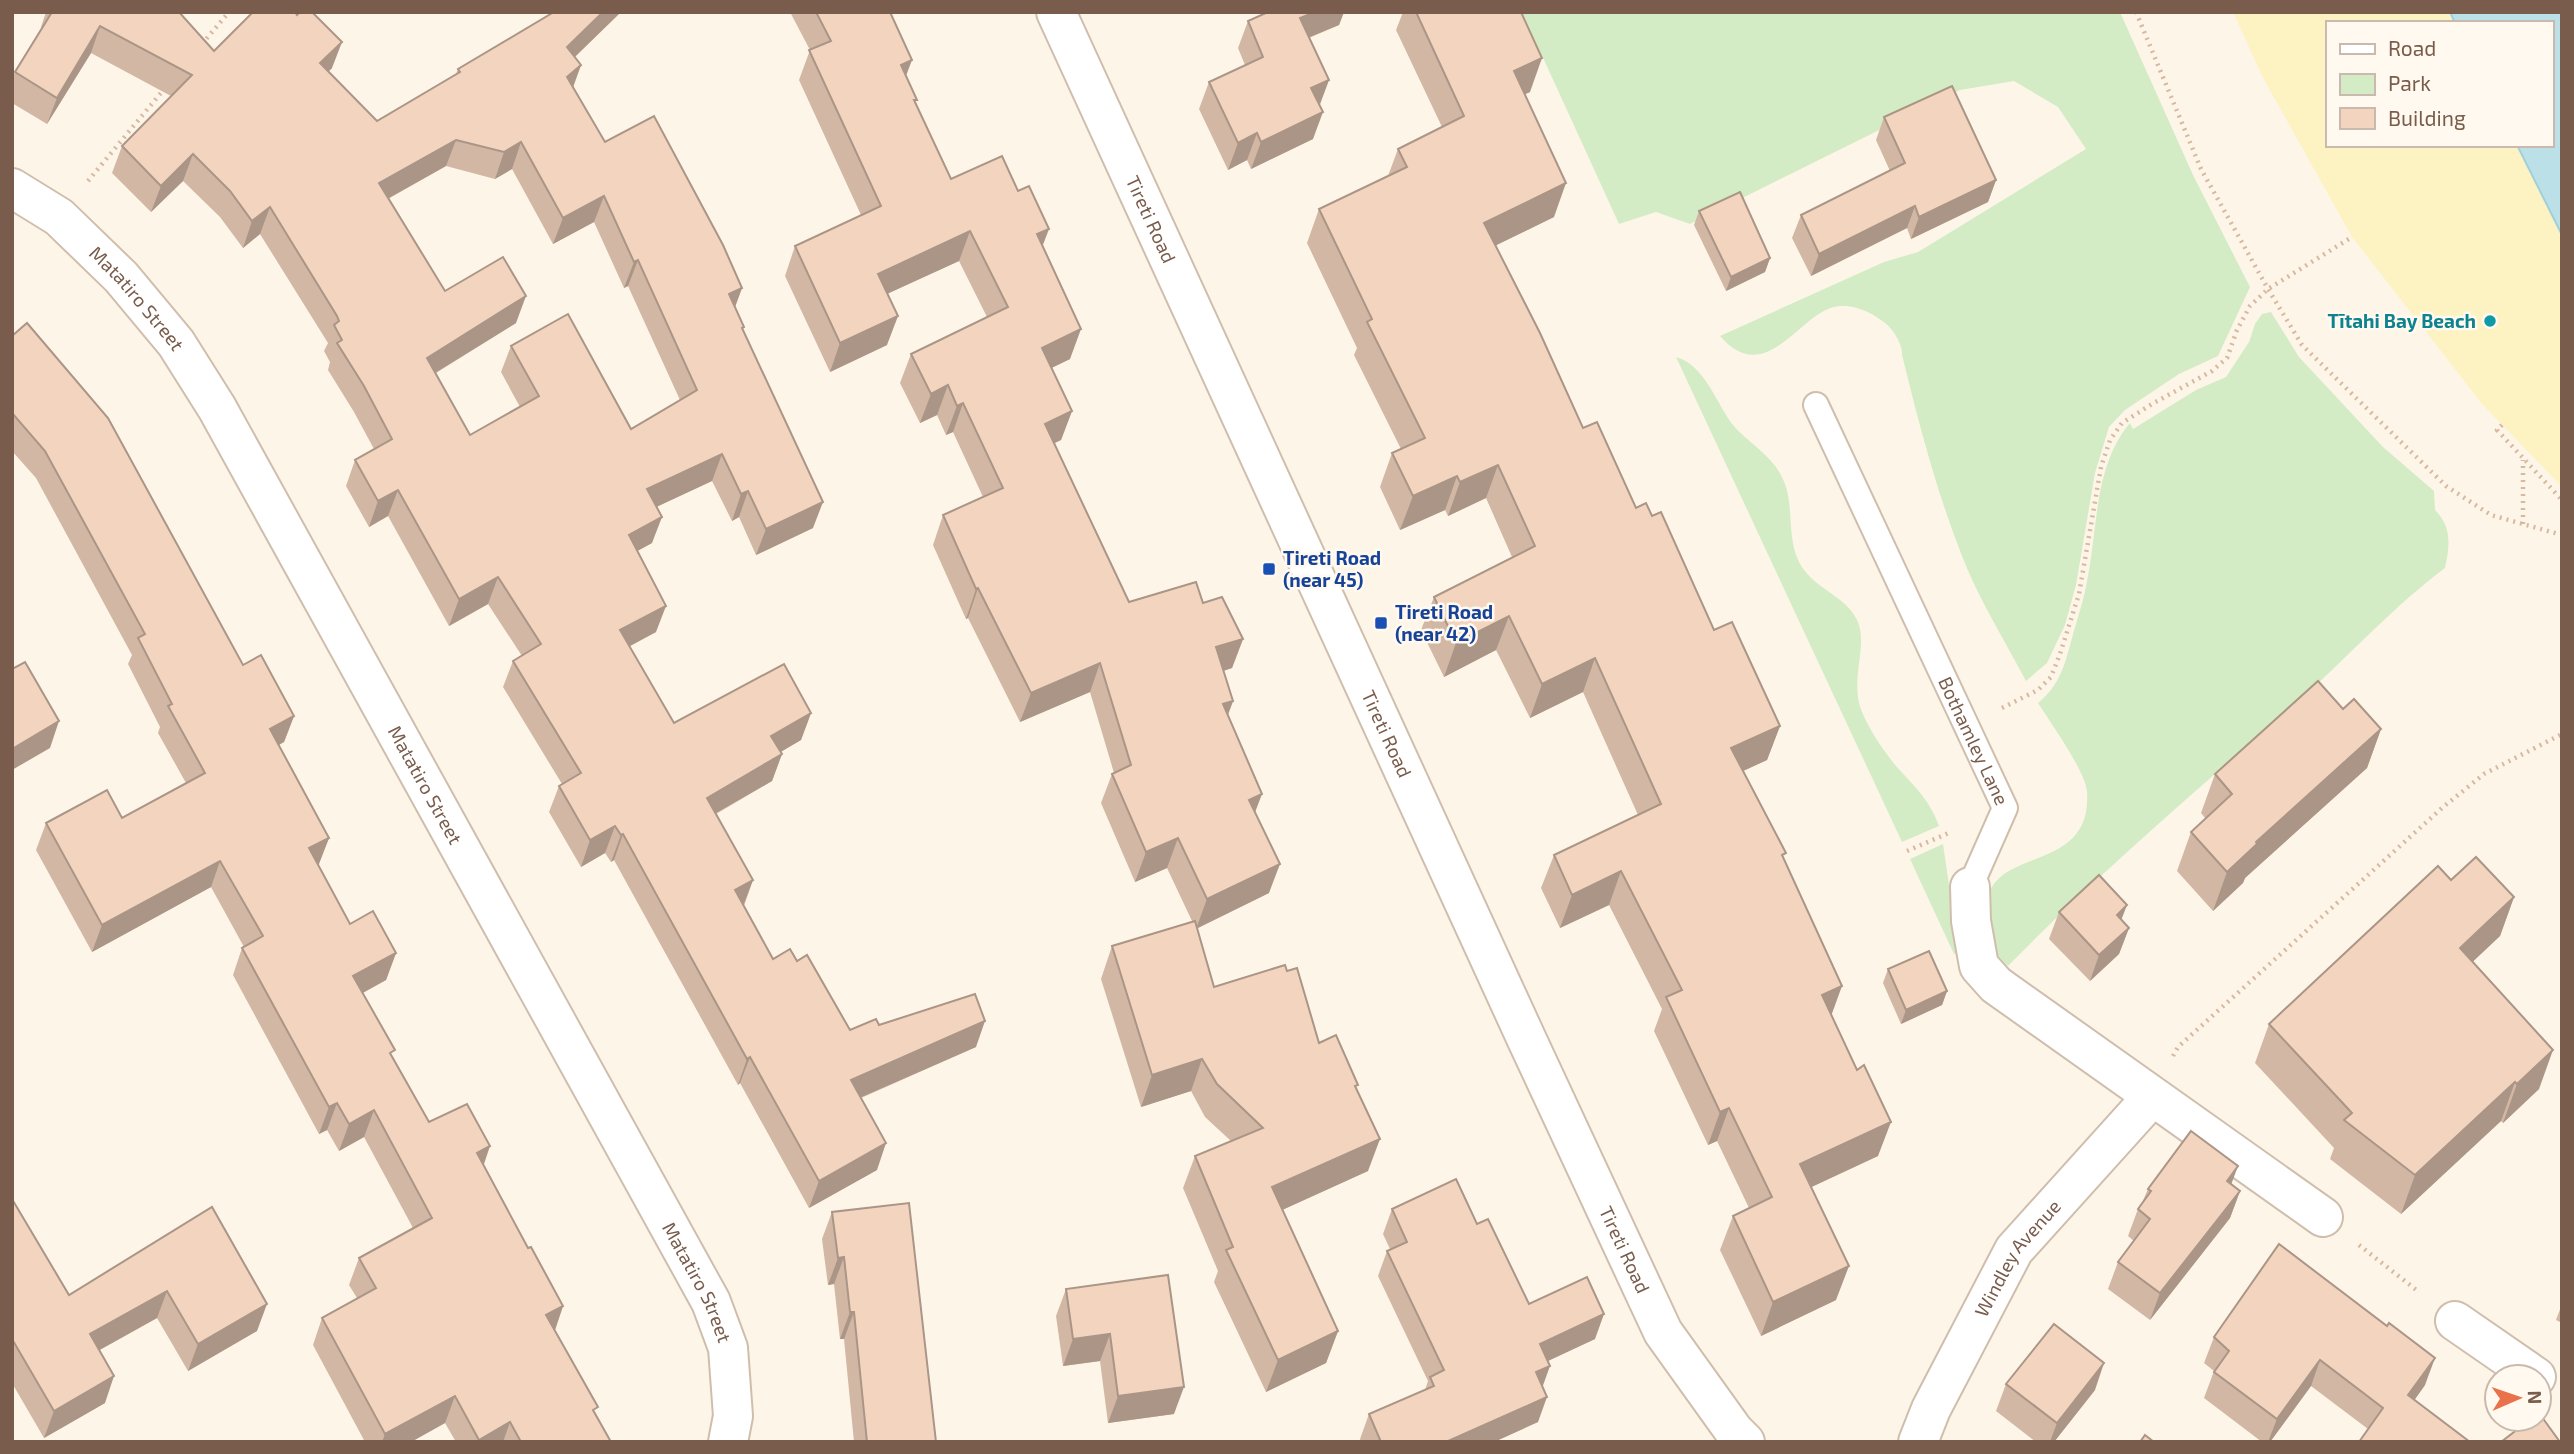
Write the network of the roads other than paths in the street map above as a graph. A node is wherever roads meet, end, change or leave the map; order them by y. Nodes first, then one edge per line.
1 (1056, 12) edge
2 (12, 188) edge
3 (1816, 405) dead end
4 (1970, 887) joint
5 (2152, 1097) junction
6 (2323, 1217) road end
7 (2455, 1321) road end
8 (2515, 1363) edge
9 (728, 1442) edge
10 (1745, 1442) edge
11 (1918, 1442) edge

1 - 10 street, Tireti Road
2 - 9 street, Matatiro Street
3 - 4 lane, Bothamley Lane
4 - 5 street, Bothamley Lane
5 - 6 street, Bothamley Lane
5 - 11 street, Windley Avenue
7 - 8 street

